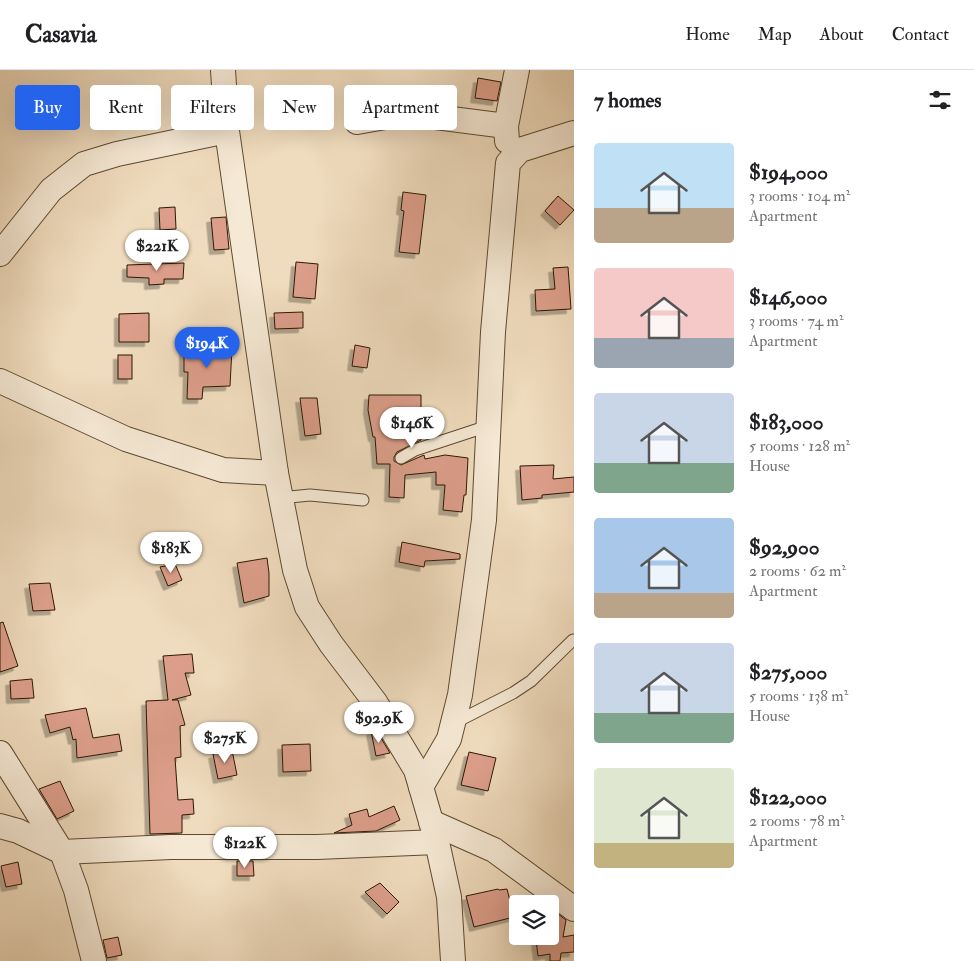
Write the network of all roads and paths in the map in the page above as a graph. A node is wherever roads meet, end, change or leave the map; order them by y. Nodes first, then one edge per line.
1 (223, 70) edge
2 (517, 70) edge
3 (457, 120) edge
4 (506, 126) junction
5 (227, 131) junction
6 (574, 133) edge
7 (508, 163) junction
8 (0, 254) edge
9 (0, 381) edge
10 (488, 426) junction
11 (401, 458) dead end
12 (276, 473) junction
13 (280, 498) junction
14 (363, 500) dead end
15 (573, 640) dead end
16 (452, 723) junction
17 (0, 753) edge
18 (421, 786) junction
19 (0, 826) edge
20 (434, 832) junction
21 (62, 852) junction
22 (574, 909) edge
23 (94, 961) edge
24 (453, 961) edge

1 - 5 street
2 - 4 street
3 - 4 street
4 - 7 street
5 - 8 street
5 - 12 street
6 - 7 street
7 - 10 street
9 - 12 street
10 - 11 lane
10 - 16 street
12 - 13 street
13 - 14 lane
13 - 18 street
15 - 16 lane
16 - 18 street
17 - 21 street
18 - 20 street
19 - 21 street
20 - 21 street
20 - 22 street
20 - 24 street
21 - 23 street

